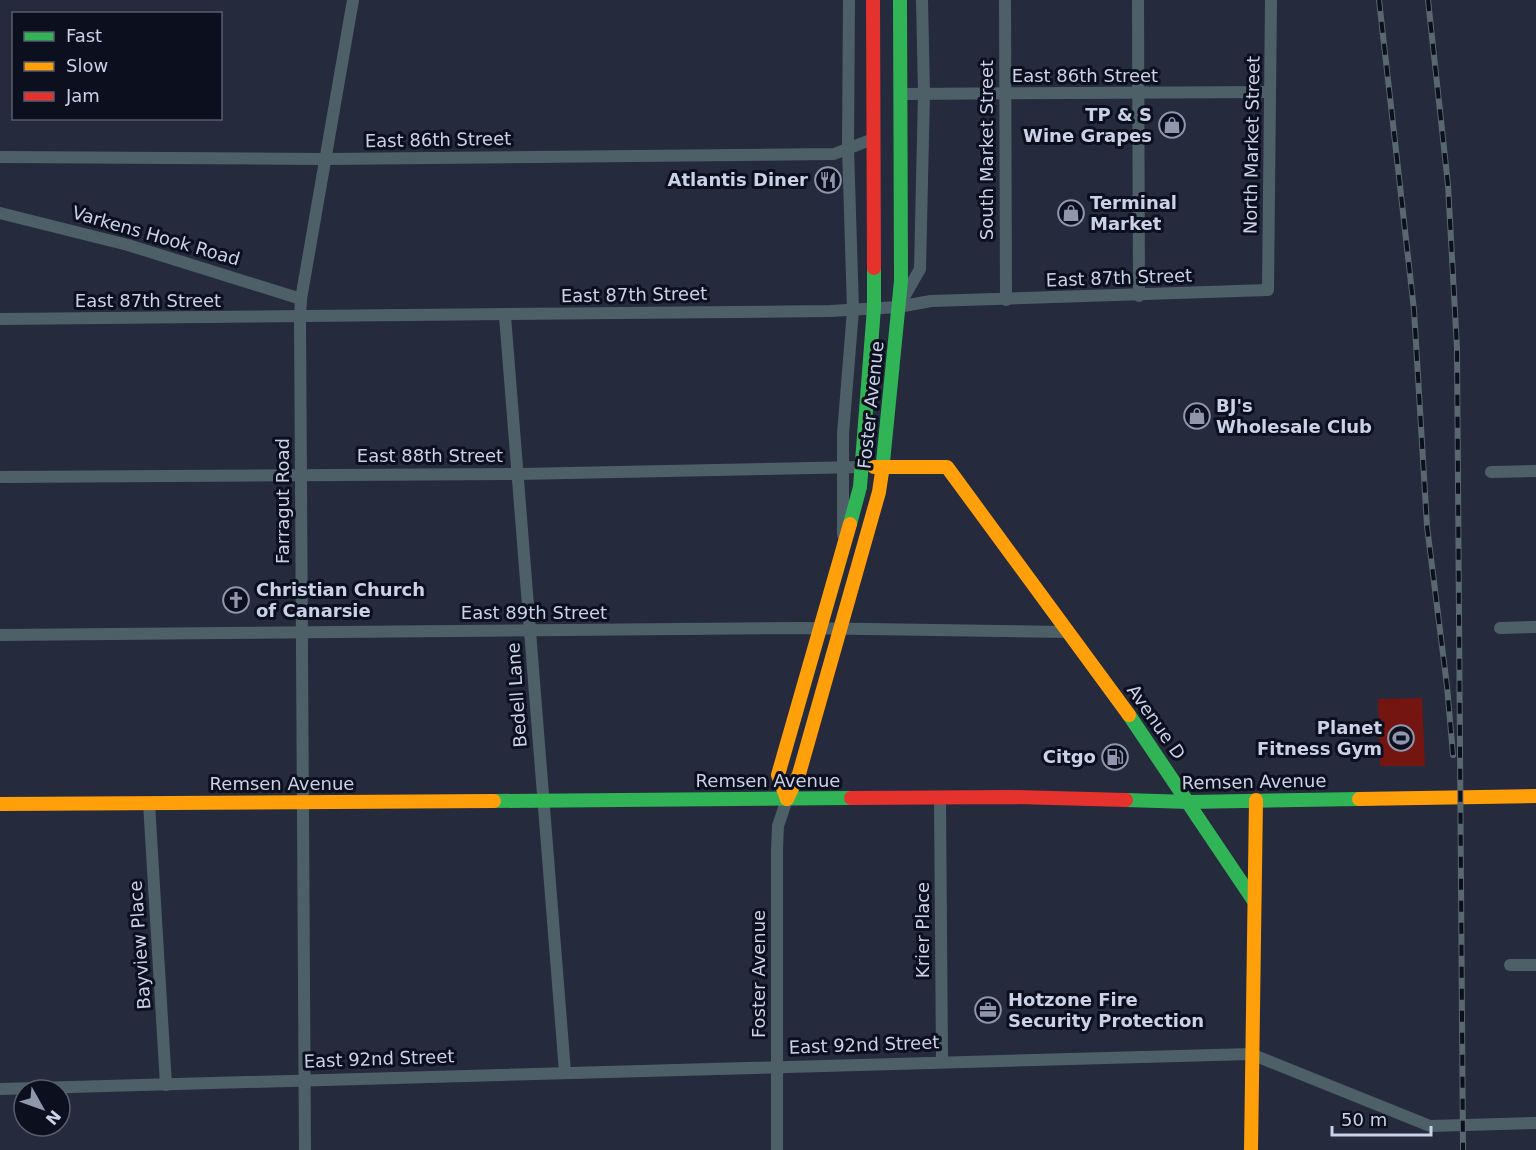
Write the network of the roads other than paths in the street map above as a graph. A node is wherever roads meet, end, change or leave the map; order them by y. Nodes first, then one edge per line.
1 (353, 0) edge
2 (849, 0) edge
3 (873, 0) edge
4 (900, 0) edge
5 (922, 0) edge
6 (1005, 0) edge
7 (1138, 0) edge
8 (1271, 0) edge
9 (1270, 92) junction
10 (924, 93) junction
11 (1138, 93) junction
12 (900, 94) junction
13 (1005, 94) junction
14 (873, 139) junction
15 (848, 148) junction
16 (0, 157) edge
17 (324, 159) junction
18 (0, 213) edge
19 (1268, 290) joint
20 (1139, 296) junction
21 (301, 299) junction
22 (1006, 300) junction
23 (898, 307) junction
24 (874, 308) junction
25 (853, 310) junction
26 (506, 316) junction
27 (300, 318) junction
28 (0, 319) edge
29 (883, 466) junction
30 (861, 467) junction
31 (842, 468) junction
32 (1536, 471) edge
33 (1491, 472) dead end
34 (519, 474) junction
35 (301, 475) junction
36 (0, 477) edge
37 (843, 544) junction
38 (1536, 627) edge
39 (819, 628) junction
40 (1500, 628) dead end
41 (842, 630) junction
42 (530, 632) junction
43 (1069, 632) junction
44 (302, 633) junction
45 (0, 635) edge
46 (1536, 796) edge
47 (788, 799) junction
48 (940, 799) junction
49 (1256, 800) junction
50 (544, 801) junction
51 (303, 802) junction
52 (1189, 802) junction
53 (149, 803) junction
54 (0, 804) edge
55 (1254, 901) junction
56 (1510, 965) dead end
57 (1536, 965) edge
58 (1251, 1054) junction
59 (942, 1061) junction
60 (777, 1066) junction
61 (565, 1072) junction
62 (306, 1079) junction
63 (166, 1085) junction
64 (0, 1089) edge
65 (1536, 1123) edge
66 (305, 1150) edge
67 (777, 1150) edge
68 (1251, 1150) edge

1 - 17 street, Farragut Road
2 - 15 street
3 - 14 main road, Foster Avenue
4 - 12 main road, Foster Avenue
5 - 10 street
6 - 13 street, South Market Street
7 - 11 street
8 - 9 street, North Market Street
9 - 11 street, East 86th Street
9 - 19 street, North Market Street
10 - 12 street, East 86th Street
10 - 13 street, East 86th Street
10 - 23 street
11 - 13 street, East 86th Street
11 - 20 street
12 - 23 main road, Foster Avenue
13 - 22 street, South Market Street
14 - 15 street, East 86th Street
14 - 24 main road, Foster Avenue
15 - 17 street, East 86th Street
15 - 25 street
16 - 17 street, East 86th Street
17 - 21 street, Farragut Road
18 - 21 street, Varkens Hook Road
19 - 20 street, East 87th Street
20 - 22 street, East 87th Street
21 - 27 street, Farragut Road
22 - 23 street, East 87th Street
23 - 24 street, East 87th Street
23 - 29 main road, Foster Avenue
24 - 25 street, East 87th Street
24 - 30 main road, Foster Avenue
25 - 26 street, East 87th Street
25 - 31 street
26 - 27 street, East 87th Street
26 - 34 street, Bedell Lane
27 - 28 street, East 87th Street
27 - 35 street, Farragut Road
29 - 30 main road, Avenue D
29 - 41 main road, Foster Avenue
29 - 43 main road, Avenue D
30 - 31 street, East 88th Street
30 - 37 main road, Foster Avenue
31 - 34 street, East 88th Street
31 - 37 street
32 - 33 street
34 - 35 street, East 88th Street
34 - 42 street, Bedell Lane
35 - 36 street, East 88th Street
35 - 44 street, Farragut Road
37 - 39 main road, Foster Avenue
38 - 40 street
39 - 41 street, East 89th Street
39 - 42 street, East 89th Street
39 - 47 main road, Foster Avenue
41 - 43 street, East 89th Street
41 - 47 main road, Foster Avenue
42 - 44 street, East 89th Street
42 - 50 street, Bedell Lane
43 - 52 main road, Avenue D
44 - 45 street, East 89th Street
44 - 51 street, Farragut Road
46 - 49 main road, Remsen Avenue
47 - 48 main road, Remsen Avenue
47 - 50 main road, Remsen Avenue
47 - 60 street, Foster Avenue
48 - 52 main road, Remsen Avenue
48 - 59 street, Krier Place
49 - 52 main road, Remsen Avenue
49 - 55 main road
50 - 51 main road, Remsen Avenue
50 - 61 street, Bedell Lane
51 - 53 main road, Remsen Avenue
51 - 62 street, Farragut Road
52 - 55 main road, Avenue D
53 - 54 main road, Remsen Avenue
53 - 63 street, Bayview Place
55 - 58 main road
56 - 57 street
58 - 59 street, East 92nd Street
58 - 65 street, East 92nd Street
58 - 68 main road
59 - 60 street, East 92nd Street
60 - 61 street, East 92nd Street
60 - 67 street, Foster Avenue
61 - 62 street, East 92nd Street
62 - 63 street, East 92nd Street
62 - 66 street, Farragut Road
63 - 64 street, East 92nd Street

